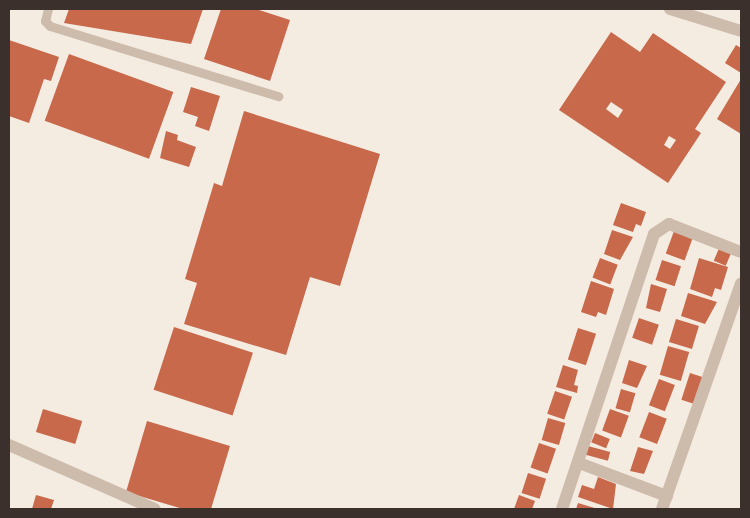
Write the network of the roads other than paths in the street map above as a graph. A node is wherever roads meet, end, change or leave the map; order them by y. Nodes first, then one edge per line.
1 (48, 9) edge
2 (670, 9) edge
3 (741, 31) edge
4 (278, 96) dead end
5 (741, 252) edge
6 (741, 283) edge
7 (9, 445) edge
8 (579, 463) junction
9 (667, 496) junction
10 (155, 509) edge
11 (562, 509) edge
12 (662, 509) edge

1 - 4 lane
2 - 3 street
5 - 8 street
6 - 9 street
7 - 10 street
8 - 9 street
8 - 11 street
9 - 12 street

